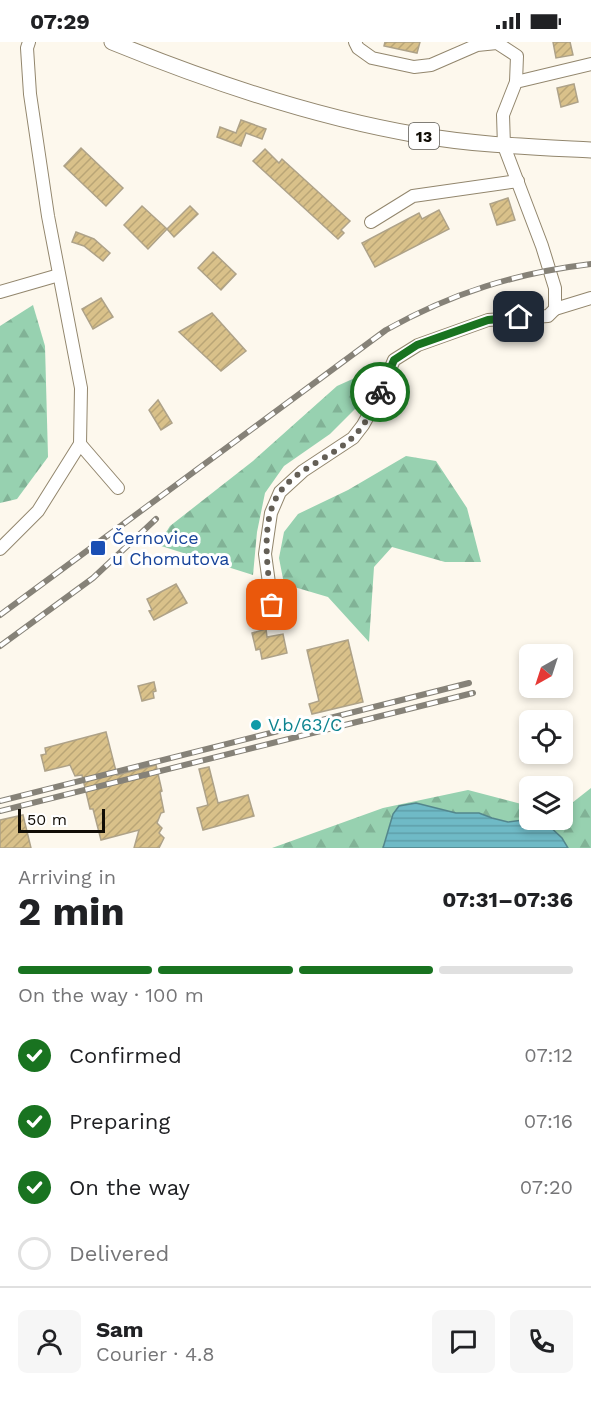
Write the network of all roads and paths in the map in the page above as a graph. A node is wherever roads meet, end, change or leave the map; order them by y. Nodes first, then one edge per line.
1 (29, 42) edge
2 (112, 42) edge
3 (355, 42) edge
4 (514, 42) edge
5 (462, 47) edge
6 (517, 56) junction
7 (591, 64) edge
8 (516, 82) junction
9 (504, 146) junction
10 (591, 150) edge
11 (518, 181) junction
12 (371, 222) dead end
13 (59, 275) junction
14 (0, 292) edge
15 (591, 298) edge
16 (555, 309) junction
17 (80, 444) junction
18 (118, 488) dead end
19 (0, 549) edge
20 (272, 605) dead end

1 - 13 street
2 - 9 main road, 13
3 - 5 street
4 - 6 street
5 - 6 street
6 - 8 street
7 - 8 street
8 - 9 street
9 - 10 main road, 13
9 - 11 street
11 - 12 street
11 - 16 street
13 - 14 street
13 - 17 street
15 - 16 street
16 - 20 street
17 - 18 street
17 - 19 street

